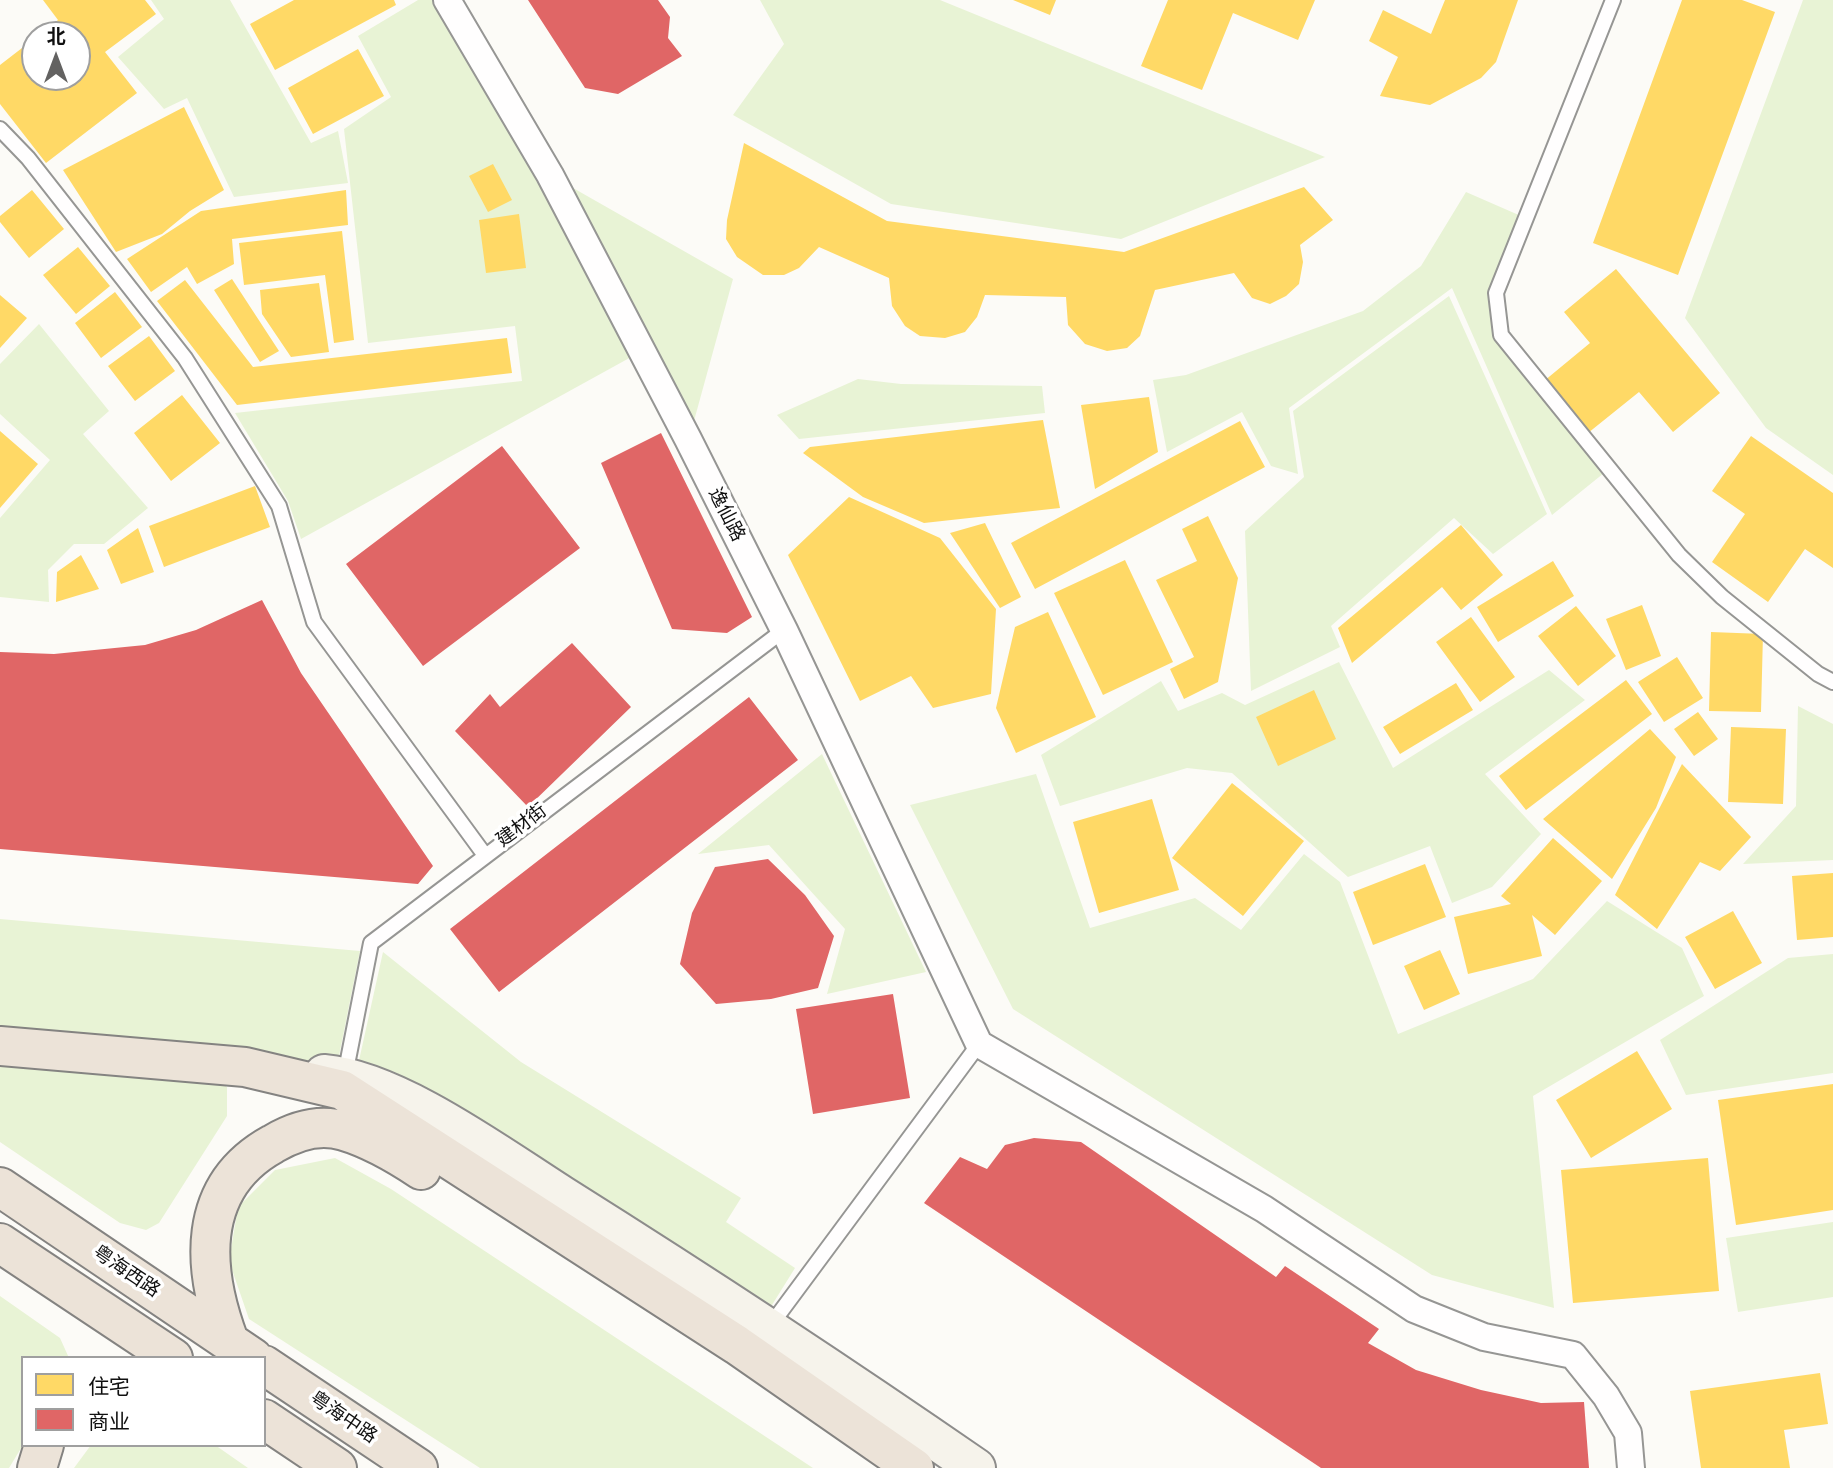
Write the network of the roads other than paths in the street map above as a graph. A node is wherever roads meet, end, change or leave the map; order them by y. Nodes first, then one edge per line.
1 (447, 0) edge
2 (1614, 0) edge
3 (0, 130) edge
4 (784, 630) junction
5 (1833, 682) edge
6 (484, 855) junction
7 (979, 1044) junction
8 (0, 1046) edge
9 (245, 1068) junction
10 (345, 1076) junction
11 (0, 1187) edge
12 (0, 1243) edge
13 (770, 1326) junction
14 (170, 1356) edge
15 (251, 1356) edge
16 (253, 1356) edge
17 (266, 1366) edge
18 (266, 1420) edge
19 (43, 1447) edge
20 (37, 1468) edge
21 (337, 1468) edge
22 (418, 1468) edge
23 (872, 1468) edge
24 (915, 1468) edge
25 (976, 1468) edge
26 (1631, 1468) edge

1 - 4 street, 逸仙路
2 - 5 lane
3 - 6 lane
4 - 6 lane, 建材街
4 - 7 street, 逸仙路
6 - 10 lane, 建材街
7 - 13 lane
7 - 26 street
8 - 9 highway
9 - 10 main road
9 - 24 highway
10 - 13 main road
11 - 15 highway, 粤海西路
12 - 14 highway
13 - 25 main road
16 - 23 highway
17 - 22 highway, 粤海中路
18 - 21 highway
19 - 20 highway

